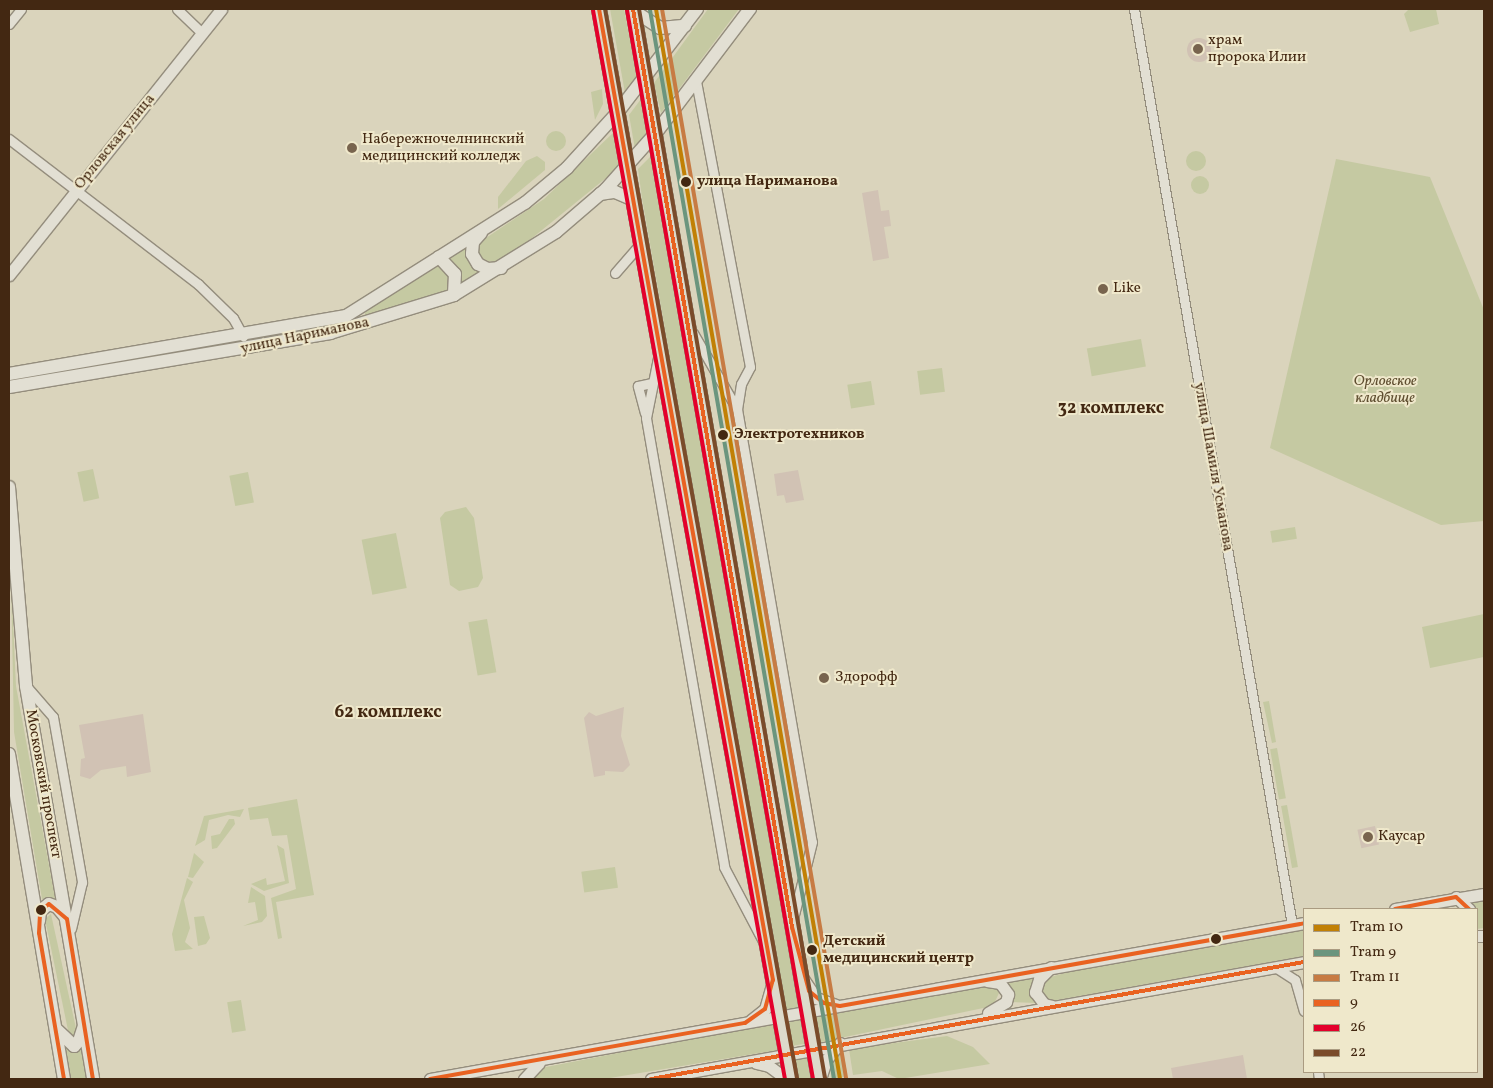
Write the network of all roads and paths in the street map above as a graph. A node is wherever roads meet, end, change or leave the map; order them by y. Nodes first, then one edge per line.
1 (21, 9) edge
2 (177, 9) edge
3 (221, 9) edge
4 (599, 9) edge
5 (697, 9) edge
6 (750, 9) edge
7 (1134, 9) edge
8 (634, 10) edge
9 (9, 24) edge
10 (684, 26) junction
11 (202, 33) junction
12 (645, 79) junction
13 (696, 81) junction
14 (617, 113) junction
15 (655, 134) junction
16 (9, 139) edge
17 (627, 166) junction
18 (75, 192) junction
19 (600, 194) junction
20 (634, 200) junction
21 (483, 231) junction
22 (642, 243) junction
23 (439, 257) junction
24 (501, 268) junction
25 (615, 274) dead end
26 (9, 275) edge
27 (454, 295) junction
28 (688, 325) junction
29 (243, 336) junction
30 (660, 348) junction
31 (9, 374) edge
32 (9, 387) edge
33 (736, 409) junction
34 (9, 487) edge
35 (26, 686) junction
36 (9, 754) edge
37 (1484, 894) edge
38 (1456, 897) junction
39 (1401, 908) edge
40 (1468, 908) edge
41 (67, 919) junction
42 (1303, 923) edge
43 (1292, 925) junction
44 (792, 927) junction
45 (39, 933) junction
46 (70, 939) junction
47 (766, 948) junction
48 (1303, 962) edge
49 (1051, 967) junction
50 (1275, 967) junction
51 (802, 975) junction
52 (773, 980) junction
53 (982, 980) junction
54 (840, 1006) junction
55 (1053, 1006) junction
56 (1303, 1008) edge
57 (807, 1012) junction
58 (780, 1017) junction
59 (970, 1020) junction
60 (745, 1023) junction
61 (84, 1025) junction
62 (56, 1029) junction
63 (840, 1043) junction
64 (813, 1049) junction
65 (786, 1055) junction
66 (542, 1060) junction
67 (751, 1062) junction
68 (64, 1079) edge
69 (93, 1079) edge
70 (430, 1079) edge
71 (524, 1079) edge
72 (651, 1079) edge
73 (786, 1079) edge
74 (791, 1079) edge
75 (819, 1079) edge

1 - 9 street
2 - 11 street
3 - 11 street, Орловская улица
4 - 14 main road
5 - 10 main road, улица Нариманова
6 - 13 main road, улица Нариманова
7 - 43 street, улица Шамиля Усманова
8 - 10 main road
8 - 12 main road
10 - 12 main road, улица Нариманова
11 - 18 street, Орловская улица
12 - 14 main road, улица Нариманова
12 - 15 main road
13 - 15 main road, улица Нариманова
13 - 33 street
14 - 17 main road
14 - 21 main road, улица Нариманова
15 - 17 main road, улица Нариманова
15 - 28 main road
16 - 18 street
17 - 19 main road, улица Нариманова
17 - 20 main road
18 - 26 street, Орловская улица
18 - 29 street
19 - 20 main road
19 - 24 main road, улица Нариманова
20 - 22 main road
21 - 23 main road, улица Нариманова
21 - 24 main road
22 - 25 street
22 - 30 main road
23 - 27 main road
23 - 29 main road, улица Нариманова
24 - 27 main road, улица Нариманова
27 - 32 main road, улица Нариманова
28 - 33 street
28 - 44 main road
29 - 31 main road, улица Нариманова
30 - 47 main road
30 - 47 street
33 - 44 street
34 - 35 main road, Московский проспект
35 - 41 main road, Московский проспект
35 - 46 street
36 - 45 main road, Московский проспект
37 - 38 street
38 - 39 street
38 - 40 street
41 - 45 main road
41 - 46 main road, Московский проспект
42 - 43 street
43 - 49 street
44 - 51 main road
45 - 62 main road, Московский проспект
46 - 61 main road, Московский проспект
47 - 52 main road
48 - 50 street
49 - 53 street
49 - 55 street
50 - 55 street
50 - 56 street
51 - 54 street
51 - 57 main road
52 - 58 main road
52 - 60 street
53 - 54 street
53 - 59 street
54 - 57 street
55 - 59 street
57 - 58 street
57 - 64 main road
58 - 60 street
58 - 65 main road
59 - 63 street
60 - 66 street
61 - 62 main road
61 - 69 main road, Московский проспект
62 - 68 main road, Московский проспект
63 - 64 street
63 - 75 street
64 - 65 street
64 - 75 main road
65 - 67 street
65 - 74 main road
66 - 70 street
66 - 71 street
67 - 72 street
67 - 73 street

